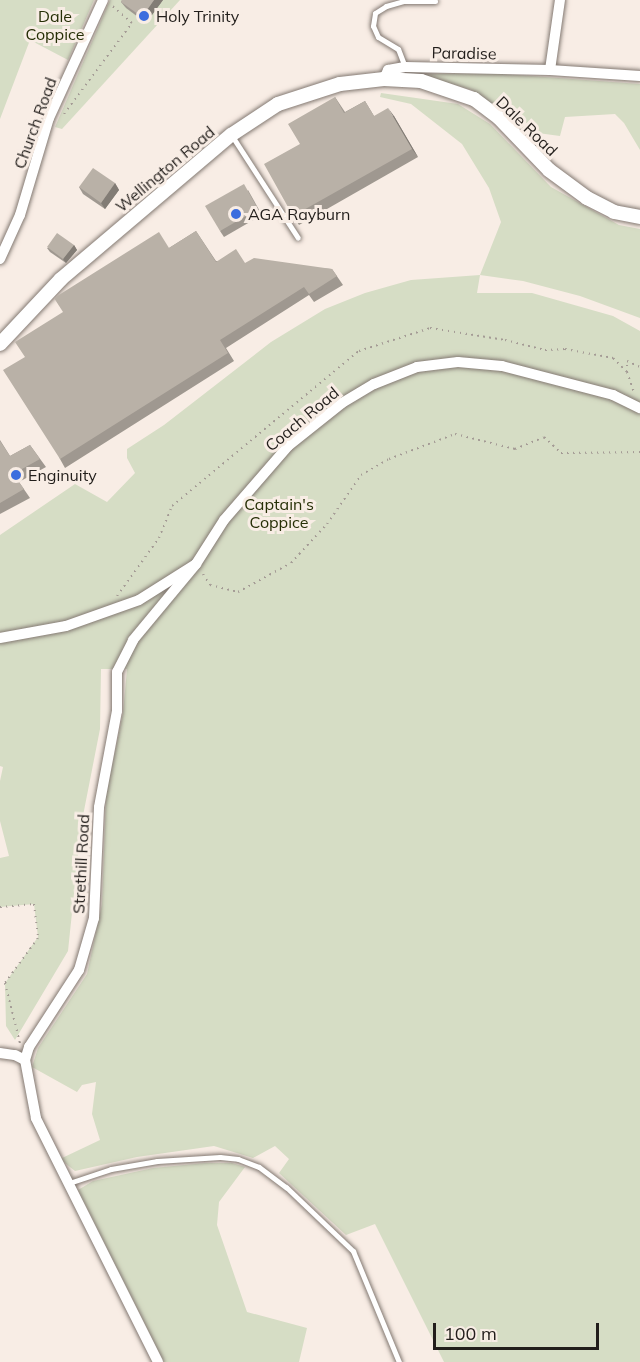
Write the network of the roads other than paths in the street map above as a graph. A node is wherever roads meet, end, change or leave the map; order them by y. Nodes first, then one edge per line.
1 (102, 0) edge
2 (560, 0) edge
3 (435, 1) edge
4 (405, 67) junction
5 (550, 70) junction
6 (640, 76) edge
7 (384, 79) junction
8 (231, 135) junction
9 (640, 218) edge
10 (298, 238) dead end
11 (0, 258) edge
12 (0, 344) edge
13 (637, 406) edge
14 (196, 564) junction
15 (0, 638) edge
16 (0, 1053) edge
17 (25, 1060) junction
18 (69, 1183) junction
19 (158, 1362) edge
20 (399, 1362) edge

1 - 11 street, Church Road
2 - 5 street
3 - 4 lane
4 - 5 street, Paradise
4 - 7 street
5 - 6 street, Paradise
7 - 8 street, Wellington Road
7 - 9 street, Dale Road
8 - 10 lane
8 - 12 street, Wellington Road
13 - 14 street, Coach Road
14 - 15 street, Coach Road
14 - 17 street, Strethill Road
16 - 17 street
17 - 18 street
18 - 19 street
18 - 20 lane

